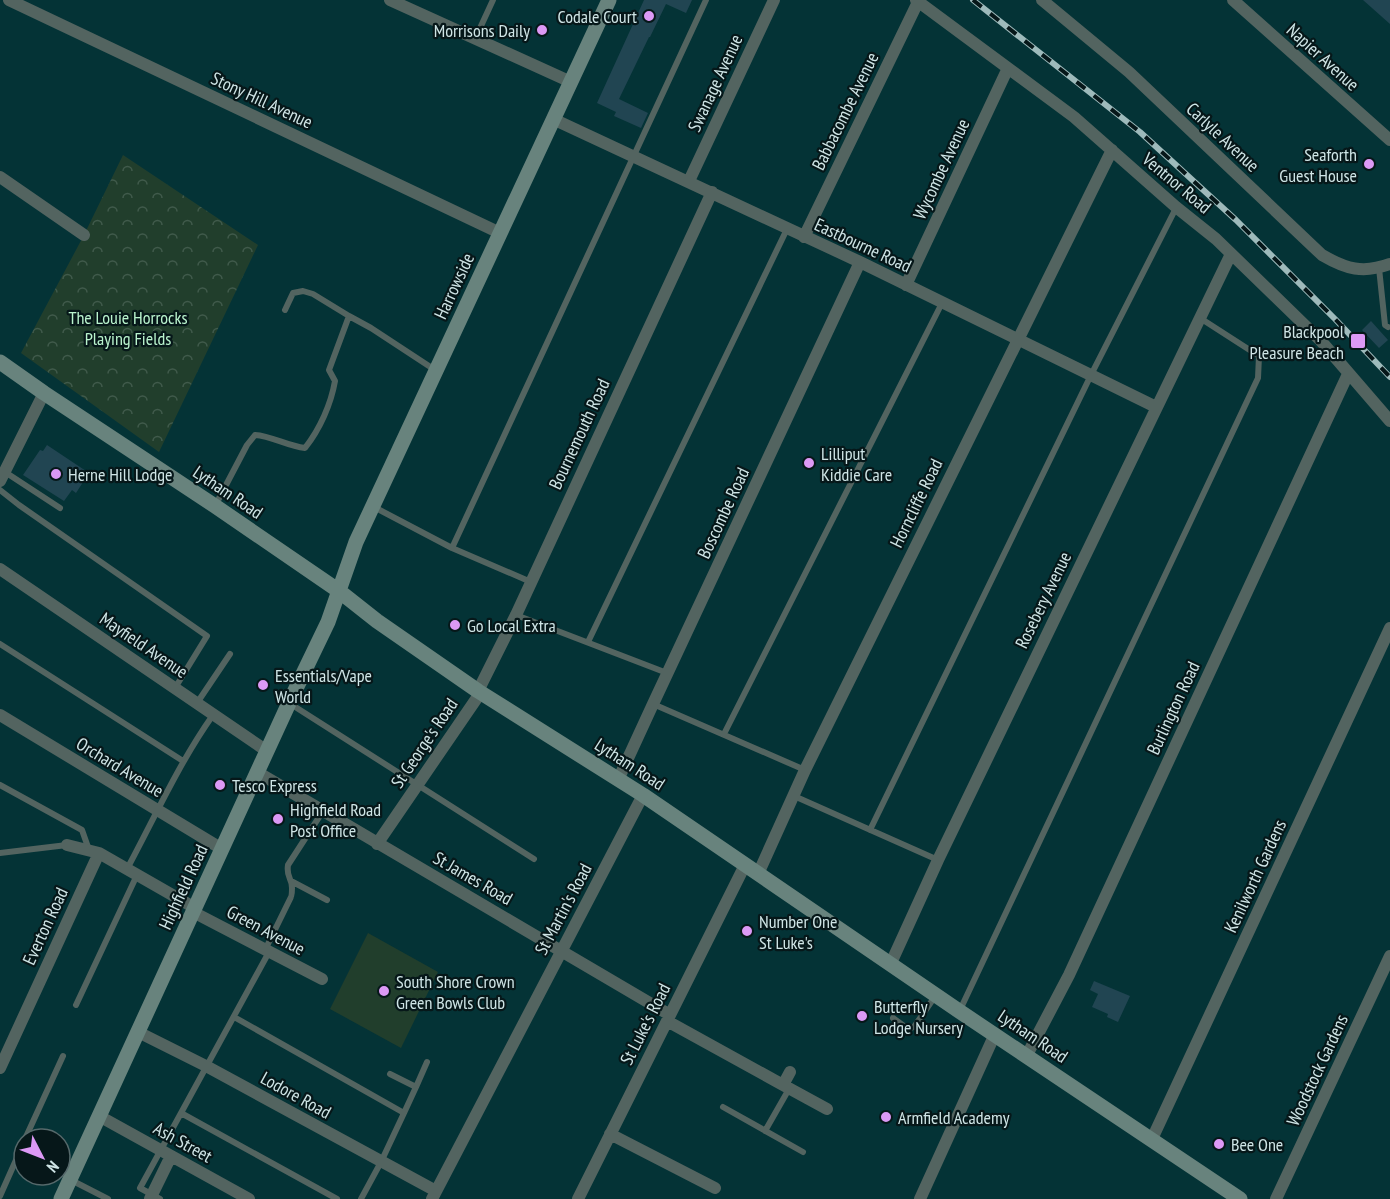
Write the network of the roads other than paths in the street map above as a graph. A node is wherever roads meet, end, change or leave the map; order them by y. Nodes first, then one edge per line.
1 (9, 0) edge
2 (390, 0) edge
3 (493, 0) edge
4 (609, 0) edge
5 (706, 0) edge
6 (1042, 0) edge
7 (1233, 0) edge
8 (770, 1) edge
9 (917, 1) edge
10 (407, 4) edge
11 (475, 39) junction
12 (1008, 68) junction
13 (571, 82) junction
14 (553, 118) junction
15 (1390, 140) edge
16 (1112, 150) junction
17 (633, 155) junction
18 (0, 177) edge
19 (689, 182) junction
20 (712, 192) junction
21 (1176, 207) junction
22 (787, 229) junction
23 (500, 233) junction
24 (84, 235) dead end
25 (804, 237) junction
26 (1231, 254) junction
27 (860, 262) junction
28 (1385, 266) edge
29 (906, 285) junction
30 (942, 303) junction
31 (285, 310) dead end
32 (349, 316) junction
33 (1199, 318) junction
34 (1388, 327) dead end
35 (1017, 339) junction
36 (0, 362) edge
37 (436, 370) junction
38 (1348, 374) junction
39 (1090, 375) junction
40 (44, 393) junction
41 (1156, 407) junction
42 (1390, 421) edge
43 (2, 476) edge
44 (0, 490) edge
45 (214, 506) junction
46 (372, 506) junction
47 (60, 507) dead end
48 (452, 548) junction
49 (0, 569) edge
50 (531, 582) junction
51 (339, 591) junction
52 (516, 615) junction
53 (1390, 628) edge
54 (588, 642) junction
55 (0, 644) edge
56 (230, 654) dead end
57 (668, 674) junction
58 (175, 688) junction
59 (480, 692) junction
60 (197, 703) junction
61 (289, 703) junction
62 (653, 704) junction
63 (0, 715) edge
64 (213, 715) junction
65 (724, 734) junction
66 (267, 751) junction
67 (183, 761) junction
68 (805, 770) junction
69 (257, 772) junction
70 (618, 780) junction
71 (0, 785) edge
72 (418, 785) junction
73 (643, 795) junction
74 (793, 795) junction
75 (159, 811) junction
76 (323, 811) junction
77 (870, 830) junction
78 (377, 844) junction
79 (67, 845) joint
80 (222, 849) junction
81 (94, 852) junction
82 (0, 853) edge
83 (534, 859) dead end
84 (939, 860) junction
85 (751, 870) junction
86 (132, 872) junction
87 (291, 881) junction
88 (327, 900) dead end
89 (194, 910) junction
90 (561, 950) junction
91 (267, 951) junction
92 (1390, 956) edge
93 (891, 963) junction
94 (322, 979) dead end
95 (936, 994) junction
96 (76, 1005) dead end
97 (959, 1011) junction
98 (234, 1017) junction
99 (668, 1018) junction
100 (893, 1018) dead end
101 (138, 1032) junction
102 (995, 1034) junction
103 (1027, 1055) junction
104 (63, 1056) dead end
105 (427, 1062) dead end
106 (206, 1066) junction
107 (0, 1068) edge
108 (790, 1071) dead end
109 (390, 1074) dead end
110 (786, 1086) junction
111 (416, 1087) junction
112 (723, 1107) dead end
113 (827, 1109) dead end
114 (181, 1113) junction
115 (404, 1113) junction
116 (99, 1116) junction
117 (31, 1127) edge
118 (765, 1131) junction
119 (610, 1134) junction
120 (1152, 1139) junction
121 (160, 1149) junction
122 (802, 1152) dead end
123 (171, 1156) junction
124 (381, 1162) junction
125 (12, 1169) edge
126 (72, 1176) edge
127 (72, 1181) edge
128 (715, 1188) dead end
129 (434, 1195) edge
130 (0, 1196) edge
131 (154, 1197) edge
132 (1236, 1198) edge
133 (108, 1199) edge
134 (249, 1199) edge
135 (337, 1199) edge
136 (361, 1199) edge
137 (578, 1199) edge
138 (920, 1199) edge
139 (1276, 1199) edge

1 - 23 street, Stony Hill Avenue
2 - 10 street
3 - 11 lane
4 - 13 main road, Harrowside
5 - 17 lane
6 - 28 street, Carlyle Avenue
7 - 15 street, Napier Avenue
8 - 19 street, Swanage Avenue
9 - 12 street, Ventnor Road
9 - 25 street, Babbacombe Avenue
10 - 11 street
11 - 13 street
12 - 16 street, Ventnor Road
12 - 29 street, Wycombe Avenue
13 - 14 main road, Harrowside
14 - 17 street, Eastbourne Road
14 - 23 main road, Harrowside
16 - 21 street, Ventnor Road
16 - 35 street, Horncliffe Road
17 - 19 street, Eastbourne Road
17 - 48 lane
18 - 24 street
19 - 20 street, Eastbourne Road
20 - 22 street, Eastbourne Road
20 - 50 street, Bournemouth Road
21 - 26 street, Ventnor Road
21 - 39 lane
22 - 25 street, Eastbourne Road
22 - 54 lane
23 - 37 main road, Harrowside
25 - 27 street, Eastbourne Road
26 - 33 street, Rosebery Avenue
26 - 38 street, Ventnor Road
27 - 29 street, Eastbourne Road
27 - 57 street, Boscombe Road
28 - 34 lane
29 - 30 street, Eastbourne Road
30 - 35 street, Eastbourne Road
30 - 65 lane
31 - 32 lane
32 - 37 lane
32 - 45 lane
33 - 41 street, Rosebery Avenue
33 - 97 lane
35 - 39 street, Eastbourne Road
35 - 68 street, Horncliffe Road
36 - 40 main road, Lytham Road
37 - 46 main road, Harrowside
38 - 42 street, Ventnor Road
38 - 103 street, Burlington Road
39 - 41 street, Eastbourne Road
39 - 77 lane
40 - 43 street
40 - 45 main road, Lytham Road
41 - 84 street, Rosebery Avenue
43 - 47 lane
44 - 58 lane
45 - 51 main road, Lytham Road
46 - 48 lane
46 - 51 main road, Harrowside
48 - 50 lane
49 - 58 street, Mayfield Avenue
50 - 52 street, Bournemouth Road
51 - 59 main road, Lytham Road
51 - 61 main road, Highfield Road
52 - 54 lane
52 - 59 street, Bournemouth Road
53 - 120 street, Kenilworth Gardens
54 - 57 lane
55 - 67 lane
56 - 60 lane
57 - 62 street, Boscombe Road
58 - 60 street, Mayfield Avenue
59 - 70 main road, Lytham Road
59 - 72 street, St George's Road
60 - 64 street, Mayfield Avenue
61 - 66 main road, Highfield Road
61 - 72 lane
62 - 65 lane
62 - 70 street, Boscombe Road
63 - 75 street, Orchard Avenue
64 - 66 street, Mayfield Avenue
64 - 67 lane
65 - 68 lane
66 - 69 main road, Highfield Road
67 - 75 lane
68 - 74 street, Horncliffe Road
69 - 76 street, St James Road
69 - 80 main road, Highfield Road
70 - 73 main road, Lytham Road
71 - 81 lane
72 - 78 street, St George's Road
72 - 83 lane
73 - 85 main road, Lytham Road
73 - 90 street, St Martin's Road
74 - 77 lane
74 - 85 street, Horncliffe Road
75 - 80 street, Orchard Avenue
75 - 86 lane
76 - 78 street, St James Road
76 - 87 lane
77 - 84 lane
78 - 90 street, St James Road
79 - 81 street, Green Avenue
79 - 82 lane
80 - 89 main road, Highfield Road
81 - 86 street, Green Avenue
81 - 107 street, Everton Road
84 - 93 street, Rosebery Avenue
85 - 93 main road, Lytham Road
85 - 99 street, St Luke's Road
86 - 89 street, Green Avenue
86 - 96 lane
87 - 88 lane
87 - 91 lane
89 - 91 street, Green Avenue
89 - 101 main road, Highfield Road
90 - 99 street, St James Road
90 - 129 street, St Martin's Road
91 - 94 street, Green Avenue
91 - 98 lane
92 - 139 street, Woodstock Gardens
93 - 95 main road, Lytham Road
95 - 97 main road, Lytham Road
95 - 100 lane
97 - 102 main road, Lytham Road
98 - 106 lane
98 - 115 lane
99 - 110 street, St James Road
99 - 119 street, St Luke's Road
101 - 106 street, Lodore Road
101 - 116 main road, Highfield Road
102 - 103 main road, Lytham Road
102 - 138 street
103 - 120 main road, Lytham Road
104 - 117 lane
105 - 111 lane
106 - 114 lane
106 - 124 street, Lodore Road
108 - 110 street
109 - 111 lane
110 - 113 street, St James Road
110 - 118 lane
111 - 115 lane
112 - 118 lane
114 - 121 lane
114 - 135 lane
115 - 124 lane
116 - 121 street, Ash Street
116 - 126 main road, Highfield Road
118 - 122 lane
119 - 128 street
119 - 137 street, St Luke's Road
120 - 132 main road, Lytham Road
121 - 123 street, Ash Street
121 - 131 lane
123 - 131 street
123 - 134 street, Ash Street
124 - 129 street, Lodore Road
124 - 136 lane
125 - 130 lane
127 - 133 lane

